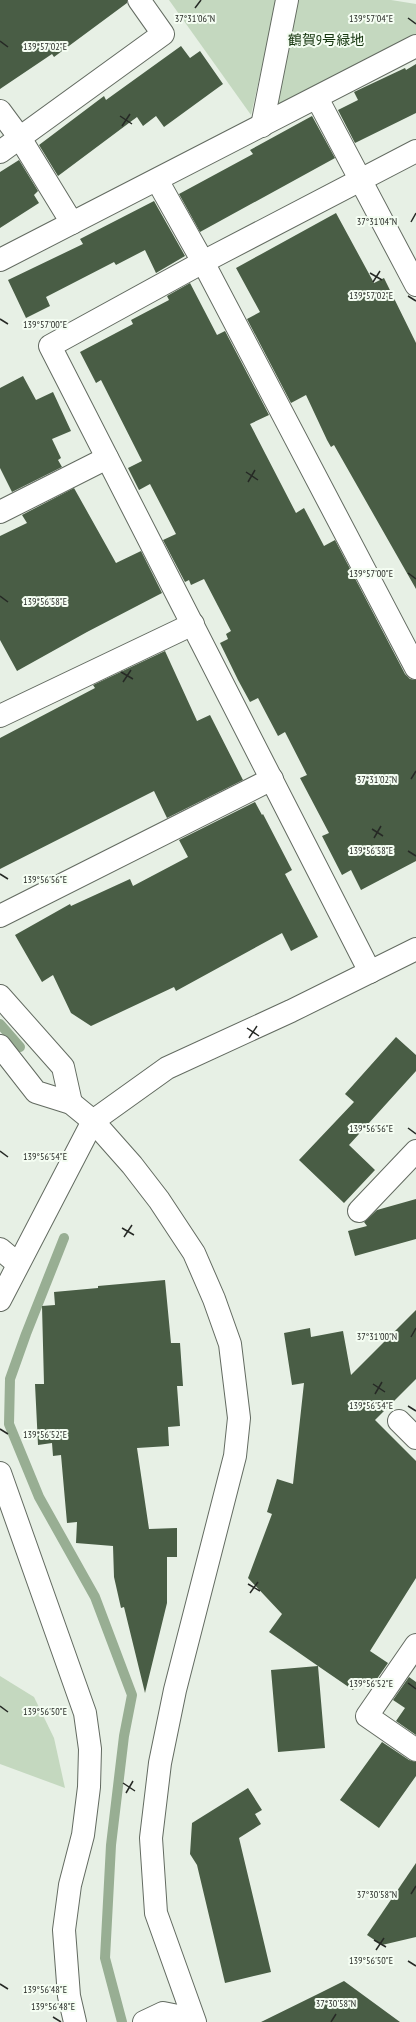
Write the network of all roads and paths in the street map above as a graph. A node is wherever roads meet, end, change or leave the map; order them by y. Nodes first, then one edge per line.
1 (139, 0) edge
2 (287, 0) edge
3 (416, 46) edge
4 (317, 98) junction
5 (0, 110) edge
6 (262, 126) junction
7 (20, 138) junction
8 (416, 151) edge
9 (0, 152) edge
10 (361, 179) junction
11 (157, 180) junction
12 (72, 223) junction
13 (0, 260) edge
14 (203, 262) junction
15 (416, 285) edge
16 (107, 458) junction
17 (0, 512) edge
18 (193, 624) junction
19 (416, 668) edge
20 (0, 716) edge
21 (272, 779) junction
22 (0, 916) edge
23 (416, 948) edge
24 (370, 972) junction
25 (0, 996) edge
26 (0, 1046) edge
27 (71, 1103) junction
28 (93, 1121) junction
29 (412, 1162) edge
30 (359, 1212) dead end
31 (0, 1249) edge
32 (18, 1264) junction
33 (0, 1300) edge
34 (399, 1421) dead end
35 (416, 1438) edge
36 (0, 1474) edge
37 (416, 1645) edge
38 (416, 1750) edge
39 (154, 2018) edge
40 (194, 2020) edge
41 (75, 2022) edge

1 - 7 street
2 - 6 street
3 - 4 street
4 - 6 street
4 - 10 street
5 - 7 street
6 - 11 street
7 - 9 street
7 - 12 street
8 - 10 street
10 - 14 street
10 - 15 street
11 - 12 street
11 - 14 street
12 - 13 street
14 - 16 street
14 - 19 street
16 - 17 street
16 - 18 street
18 - 20 street
18 - 21 street
21 - 22 street
21 - 24 street
23 - 24 street
24 - 28 street
25 - 27 street
26 - 27 street
27 - 28 street
28 - 32 street
28 - 40 street
29 - 30 street
31 - 32 street
32 - 33 street
34 - 35 street
36 - 41 street
37 - 38 street
39 - 40 street

